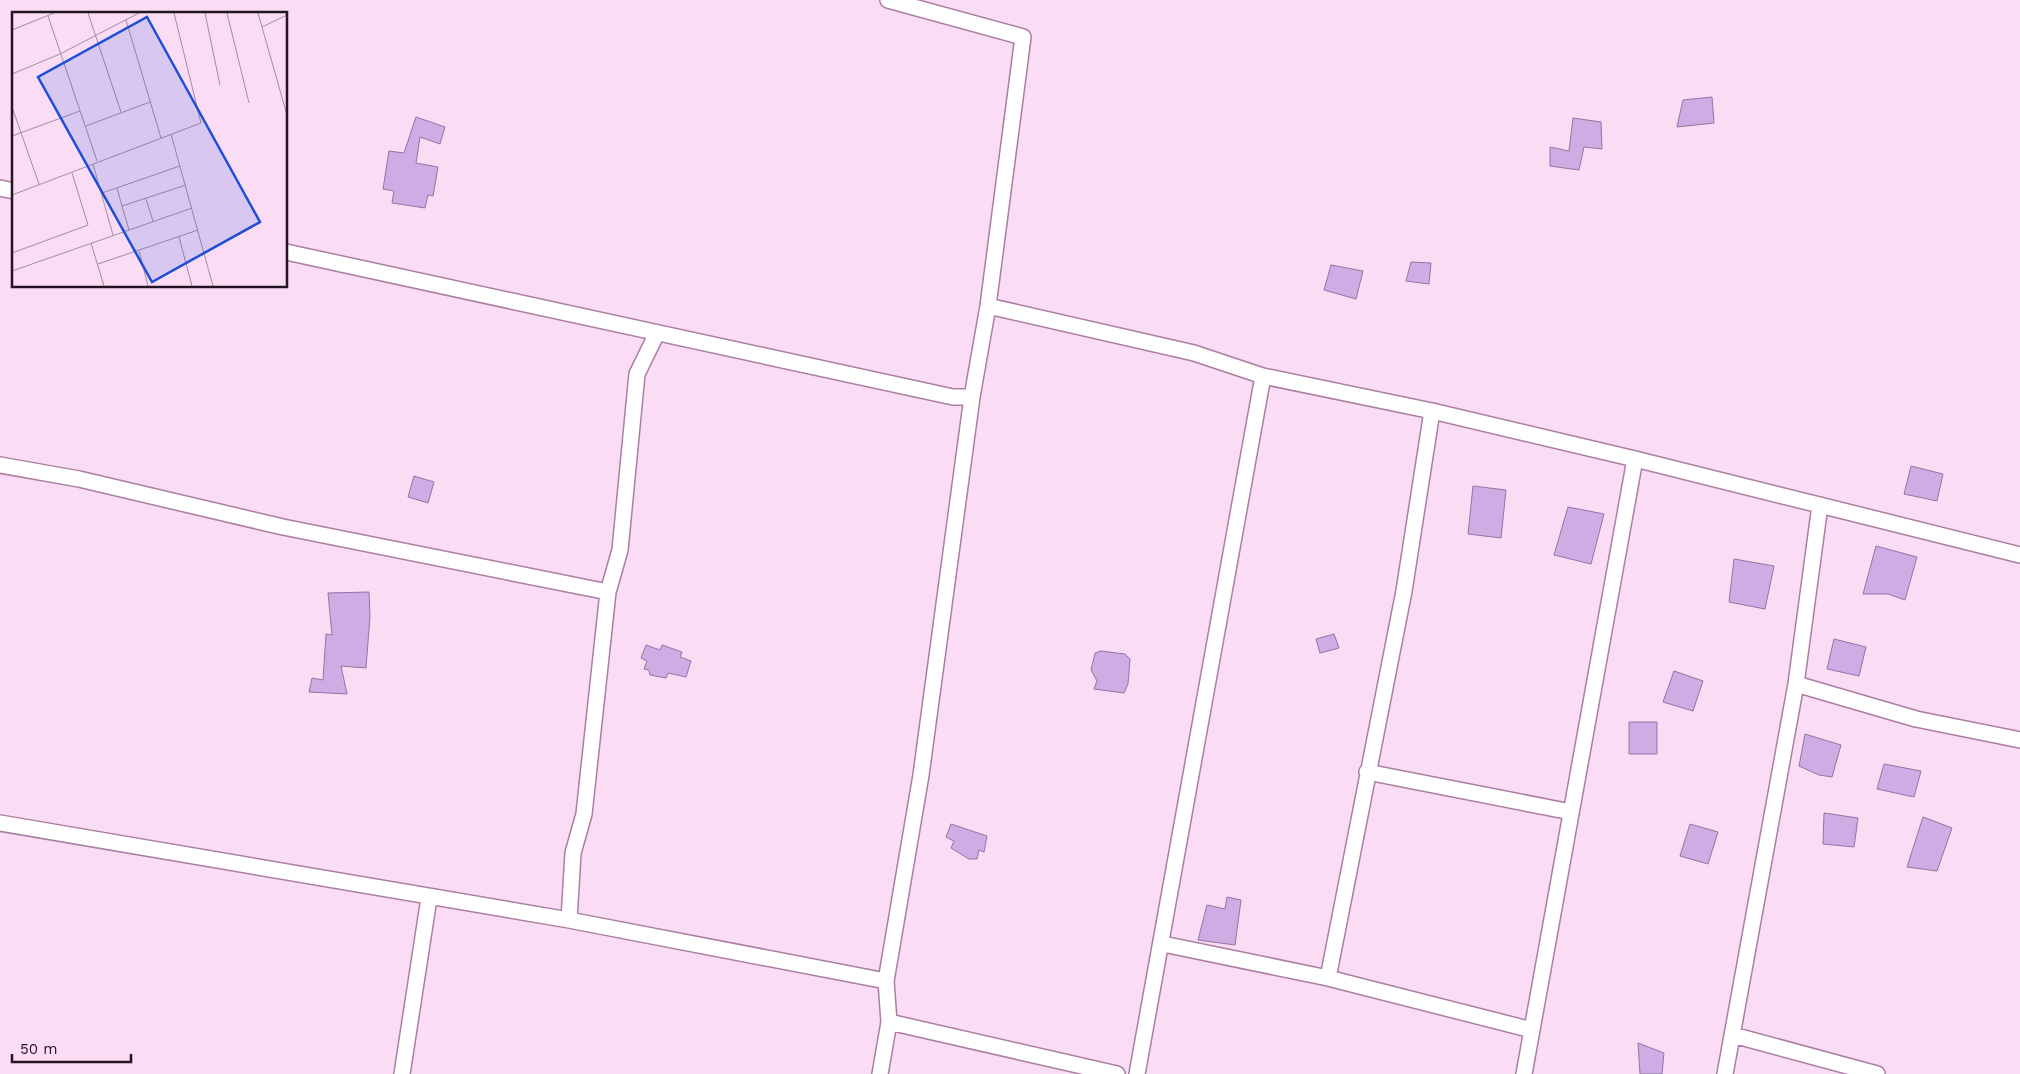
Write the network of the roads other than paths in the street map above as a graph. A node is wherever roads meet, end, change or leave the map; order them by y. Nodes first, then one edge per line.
1 (888, 0) edge
2 (288, 252) edge
3 (988, 306) junction
4 (656, 333) junction
5 (1263, 376) junction
6 (972, 397) junction
7 (1432, 411) junction
8 (1635, 459) junction
9 (0, 465) edge
10 (1820, 505) junction
11 (2020, 555) edge
12 (608, 592) junction
13 (1796, 684) junction
14 (2020, 740) edge
15 (1367, 772) junction
16 (1571, 812) junction
17 (0, 823) edge
18 (429, 898) junction
19 (568, 920) junction
20 (1162, 944) junction
21 (1328, 978) junction
22 (886, 982) junction
23 (889, 1022) junction
24 (1532, 1030) junction
25 (1733, 1035) junction
26 (402, 1074) edge
27 (880, 1074) edge
28 (1117, 1074) edge
29 (1137, 1074) edge
30 (1524, 1074) edge
31 (1725, 1074) edge
32 (1877, 1074) edge

1 - 3 street
2 - 4 street
3 - 5 street
3 - 6 street
4 - 6 street
4 - 12 street
5 - 7 street
5 - 20 street
6 - 22 street
7 - 8 street
7 - 15 street
8 - 10 street
8 - 16 street
9 - 12 street
10 - 11 street
10 - 13 street
12 - 19 street
13 - 14 street
13 - 25 street
15 - 16 street
15 - 21 street
16 - 24 street
17 - 18 street
18 - 19 street
18 - 26 street
19 - 22 street
20 - 21 street
20 - 29 street
21 - 24 street
22 - 23 street
23 - 27 street
23 - 28 street
24 - 30 street
25 - 31 street
25 - 32 street

